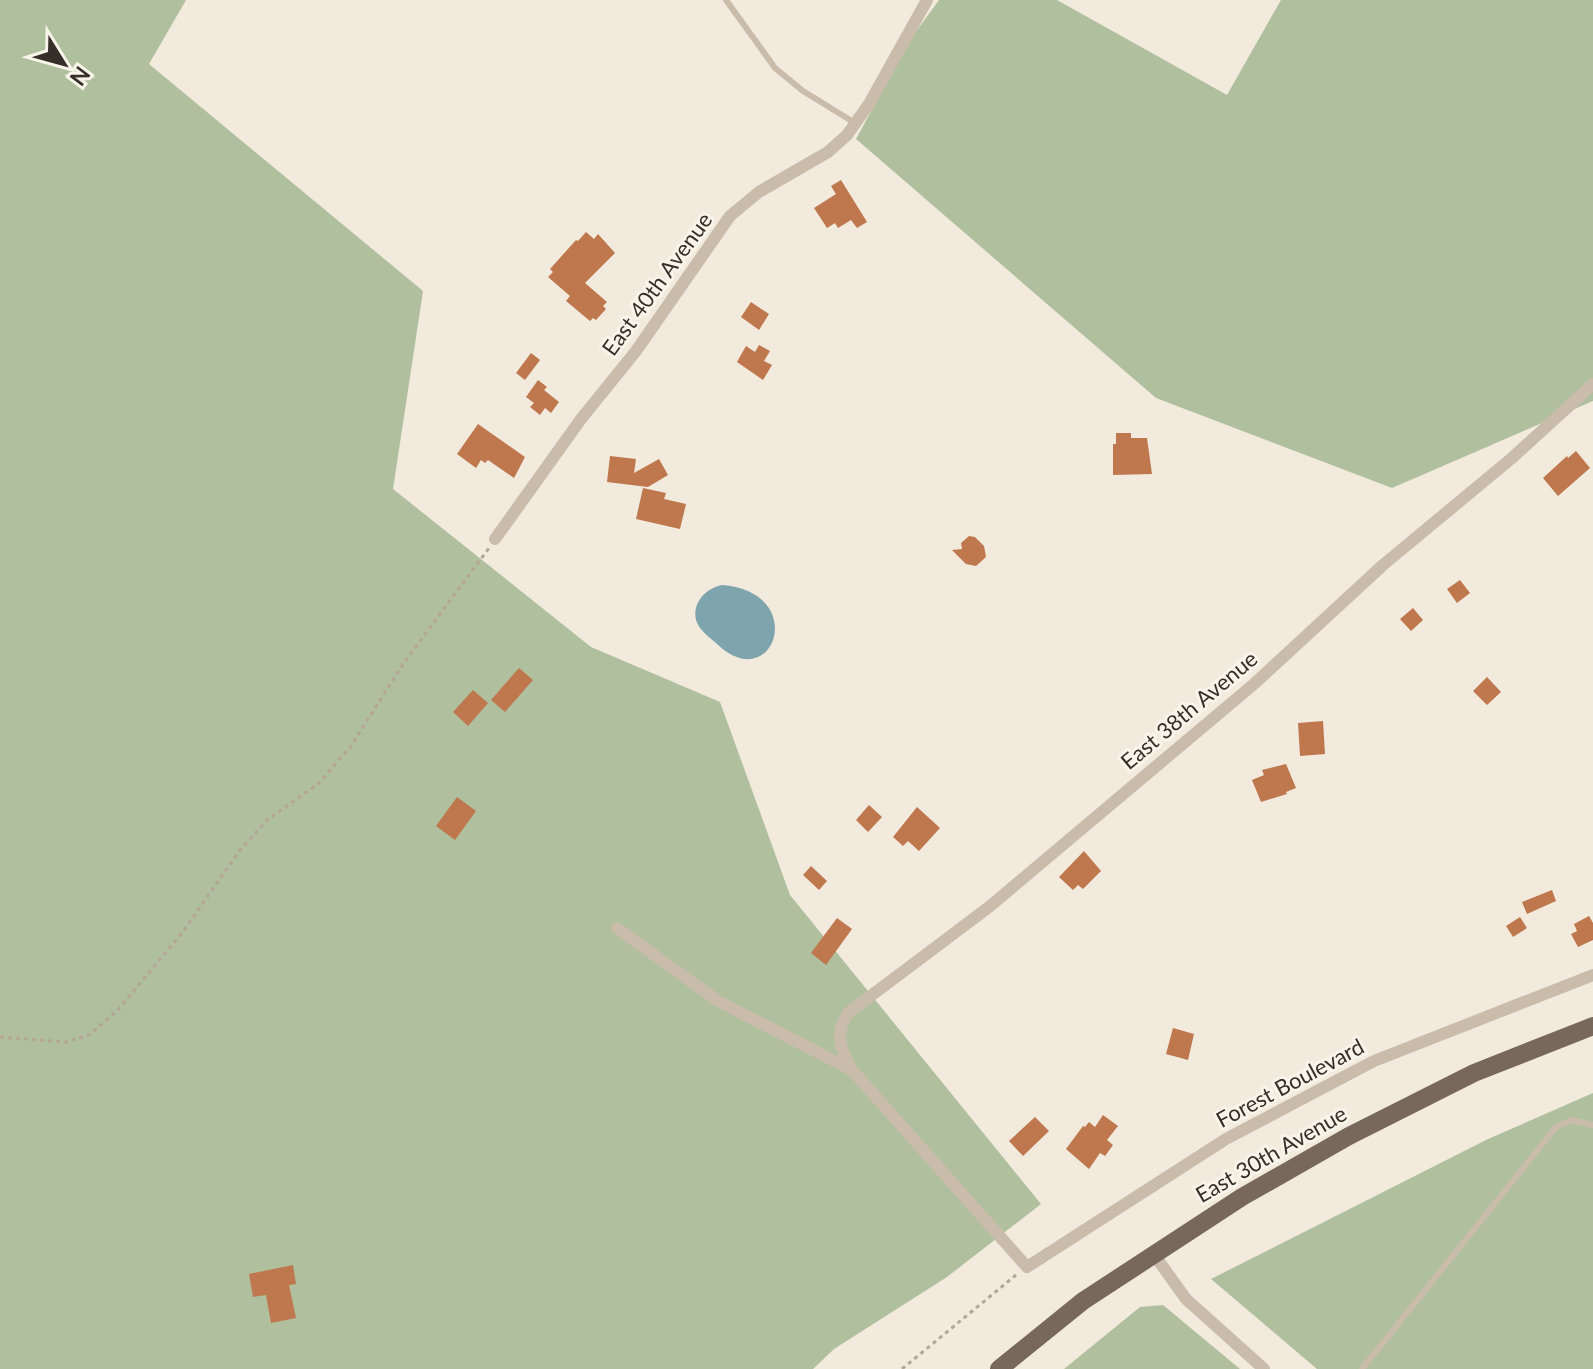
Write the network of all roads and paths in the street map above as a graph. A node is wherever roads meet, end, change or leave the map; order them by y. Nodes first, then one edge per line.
1 (726, 0) edge
2 (927, 0) edge
3 (855, 123) junction
4 (1593, 384) edge
5 (495, 539) joint
6 (617, 928) dead end
7 (1593, 975) edge
8 (1593, 1026) edge
9 (0, 1037) edge
10 (852, 1070) junction
11 (1593, 1125) edge
12 (1153, 1253) junction
13 (1027, 1267) junction
14 (902, 1369) edge
15 (999, 1369) edge
16 (1264, 1369) edge
17 (1362, 1369) edge

1 - 3 lane
2 - 3 street, East 40th Avenue
3 - 5 street, East 40th Avenue
4 - 10 street, East 38th Avenue
5 - 9 path
6 - 10 street, East 38th Avenue
7 - 13 street, Forest Boulevard
8 - 12 main road, East 30th Avenue
10 - 13 street, East 38th Avenue
11 - 17 lane
12 - 15 main road, East 30th Avenue
12 - 16 street
13 - 14 path

